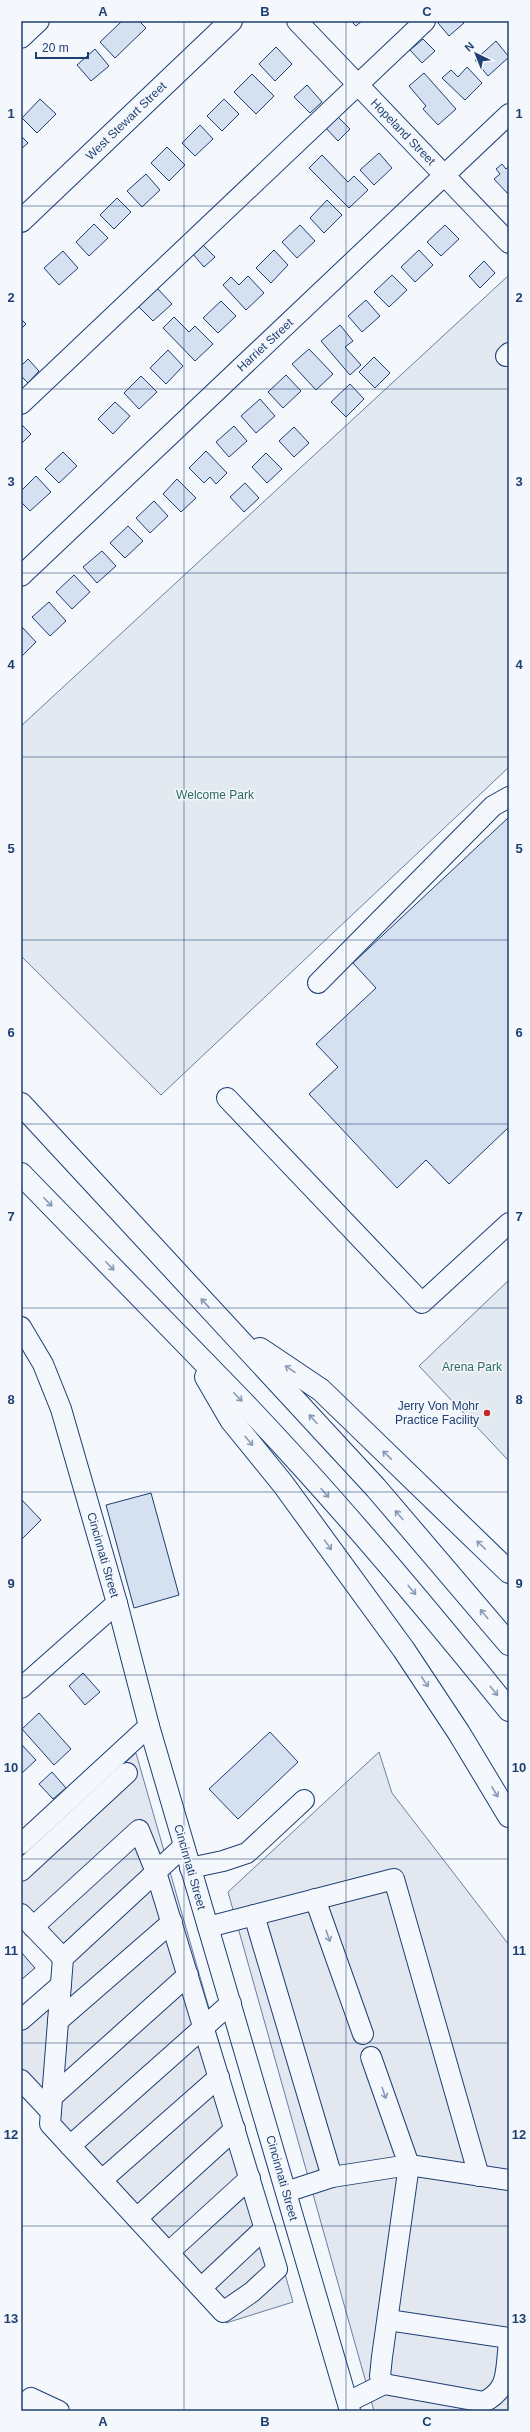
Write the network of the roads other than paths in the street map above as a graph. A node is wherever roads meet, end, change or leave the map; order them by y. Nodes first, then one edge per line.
1 (39, 21) edge
2 (231, 21) edge
3 (297, 21) edge
4 (425, 21) edge
5 (21, 38) edge
6 (358, 85) junction
7 (509, 114) edge
8 (444, 176) junction
9 (21, 221) edge
10 (509, 243) edge
11 (21, 404) edge
12 (21, 576) edge
13 (509, 797) edge
14 (318, 983) dead end
15 (227, 1098) dead end
16 (21, 1104) edge
17 (21, 1174) edge
18 (509, 1224) edge
19 (228, 1327) junction
20 (23, 1333) edge
21 (190, 1350) junction
22 (509, 1572) edge
23 (117, 1604) junction
24 (509, 1644) edge
25 (21, 1688) edge
26 (509, 1710) edge
27 (149, 1726) junction
28 (127, 1773) dead end
29 (304, 1800) dead end
30 (509, 1816) edge
31 (21, 1844) edge
32 (184, 1846) junction
33 (190, 1868) junction
34 (21, 1872) edge
35 (156, 1872) junction
36 (316, 1899) junction
37 (254, 1915) junction
38 (27, 1921) edge
39 (172, 1922) junction
40 (208, 1927) junction
41 (63, 1958) junction
42 (188, 1975) junction
43 (60, 1985) junction
44 (231, 2003) junction
45 (21, 2020) edge
46 (58, 2021) junction
47 (204, 2027) junction
48 (363, 2034) dead end
49 (371, 2057) dead end
50 (219, 2077) junction
51 (21, 2080) edge
52 (51, 2105) junction
53 (235, 2129) junction
54 (70, 2146) junction
55 (409, 2166) junction
56 (479, 2176) junction
57 (332, 2177) junction
58 (250, 2178) junction
59 (102, 2180) junction
60 (509, 2180) edge
61 (286, 2192) junction
62 (137, 2218) junction
63 (265, 2228) junction
64 (169, 2252) junction
65 (201, 2288) junction
66 (388, 2320) junction
67 (509, 2338) edge
68 (509, 2344) edge
69 (507, 2376) edge
70 (384, 2384) junction
71 (349, 2406) edge
72 (21, 2407) edge
73 (59, 2411) edge

1 - 5 street
2 - 9 main road, West Stewart Street
3 - 6 street, Hopeland Street
4 - 6 street
6 - 8 street, Hopeland Street
6 - 11 street
7 - 8 street, Harriet Street
8 - 10 street, Hopeland Street
8 - 12 street, Harriet Street
13 - 14 street
15 - 18 street
19 -> 16 main road
17 -> 21 main road
22 -> 19 main road
24 -> 19 main road
20 - 23 street, Cincinnati Street
21 -> 26 main road
21 -> 30 main road
23 - 25 street
23 - 27 street, Cincinnati Street
27 - 31 street
27 - 32 street, Cincinnati Street
28 - 34 street
29 - 33 street
32 - 33 street, Cincinnati Street
32 - 35 street
33 - 40 street, Cincinnati Street
35 - 38 street
35 - 39 street
35 - 41 street
36 - 37 street
36 -> 48 street
36 - 56 street
37 - 40 street
37 - 57 street
38 - 41 street
39 - 42 street
39 - 46 street
40 - 44 street, Cincinnati Street
41 - 43 street
42 - 47 street
42 - 52 street
43 - 45 street
43 - 46 street
44 - 47 street
44 - 61 street, Cincinnati Street
46 - 52 street
47 - 50 street
47 - 54 street
49 -> 55 street
50 - 53 street
50 - 59 street
51 - 52 street
52 - 54 street
53 - 58 street
53 - 62 street
54 - 59 street
55 - 56 street
55 - 57 street
55 - 66 street
56 - 60 street
57 - 61 street
58 - 63 street
58 - 64 street
59 - 62 street
61 - 71 street, Cincinnati Street
62 - 64 street
63 - 65 street
63 - 65 street
64 - 65 street
66 - 67 street
66 - 70 street
68 - 69 street
69 - 70 street
70 - 71 street
72 - 73 street

